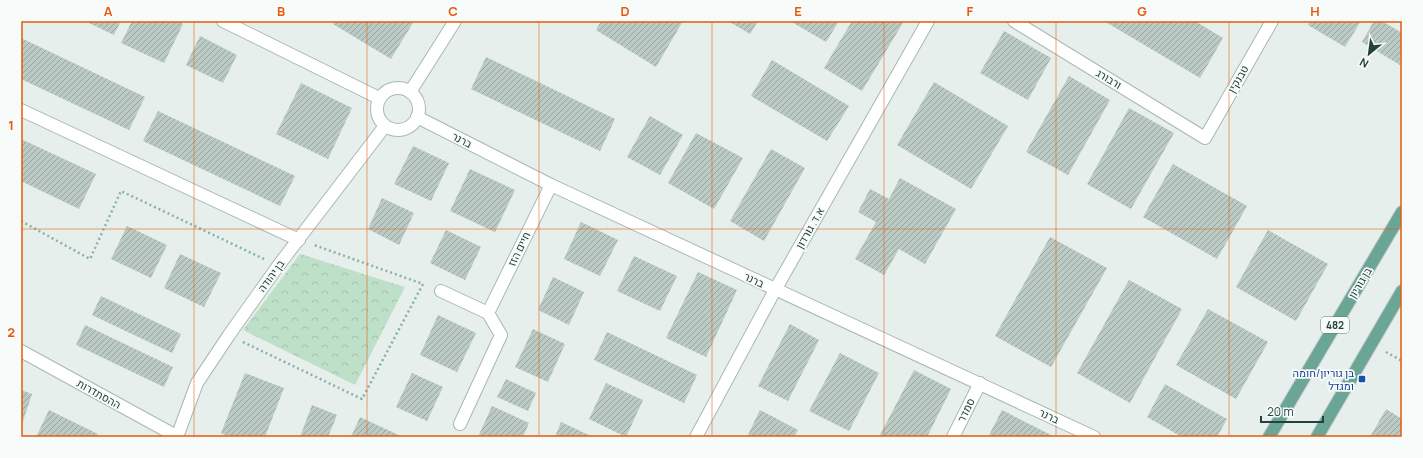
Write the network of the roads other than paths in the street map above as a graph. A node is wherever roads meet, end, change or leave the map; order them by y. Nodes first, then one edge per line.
1 (222, 21) edge
2 (455, 21) edge
3 (928, 21) edge
4 (1014, 21) edge
5 (1272, 21) edge
6 (410, 92) junction
7 (379, 98) junction
8 (21, 110) edge
9 (417, 117) junction
10 (385, 126) junction
11 (1205, 138) joint
12 (551, 185) junction
13 (1402, 212) edge
14 (299, 240) junction
15 (775, 290) junction
16 (441, 291) dead end
17 (1402, 291) edge
18 (488, 313) junction
19 (21, 351) edge
20 (980, 383) junction
21 (460, 424) dead end
22 (178, 437) edge
23 (696, 437) edge
24 (952, 437) edge
25 (1094, 437) edge
26 (1269, 437) edge
27 (1317, 437) edge

1 - 7 street
2 - 6 street
3 - 15 street, א.ד. גורדון
4 - 11 street, ורבורג
5 - 11 street, טבנקין
6 - 7 street
6 - 9 street
7 - 10 street
8 - 14 street
9 - 10 street
9 - 12 street, ברנר
10 - 14 street, בן יהודה
12 - 15 street, ברנר
12 - 18 street, חיים הזז
13 - 26 main road, בן גוריון / 482
14 - 22 street, בן יהודה
15 - 20 street, ברנר
15 - 23 street, א.ד. גורדון
16 - 18 street
17 - 27 main road
18 - 21 street
19 - 22 street, ההסתדרות
20 - 24 street, סמדר
20 - 25 street, ברנר

